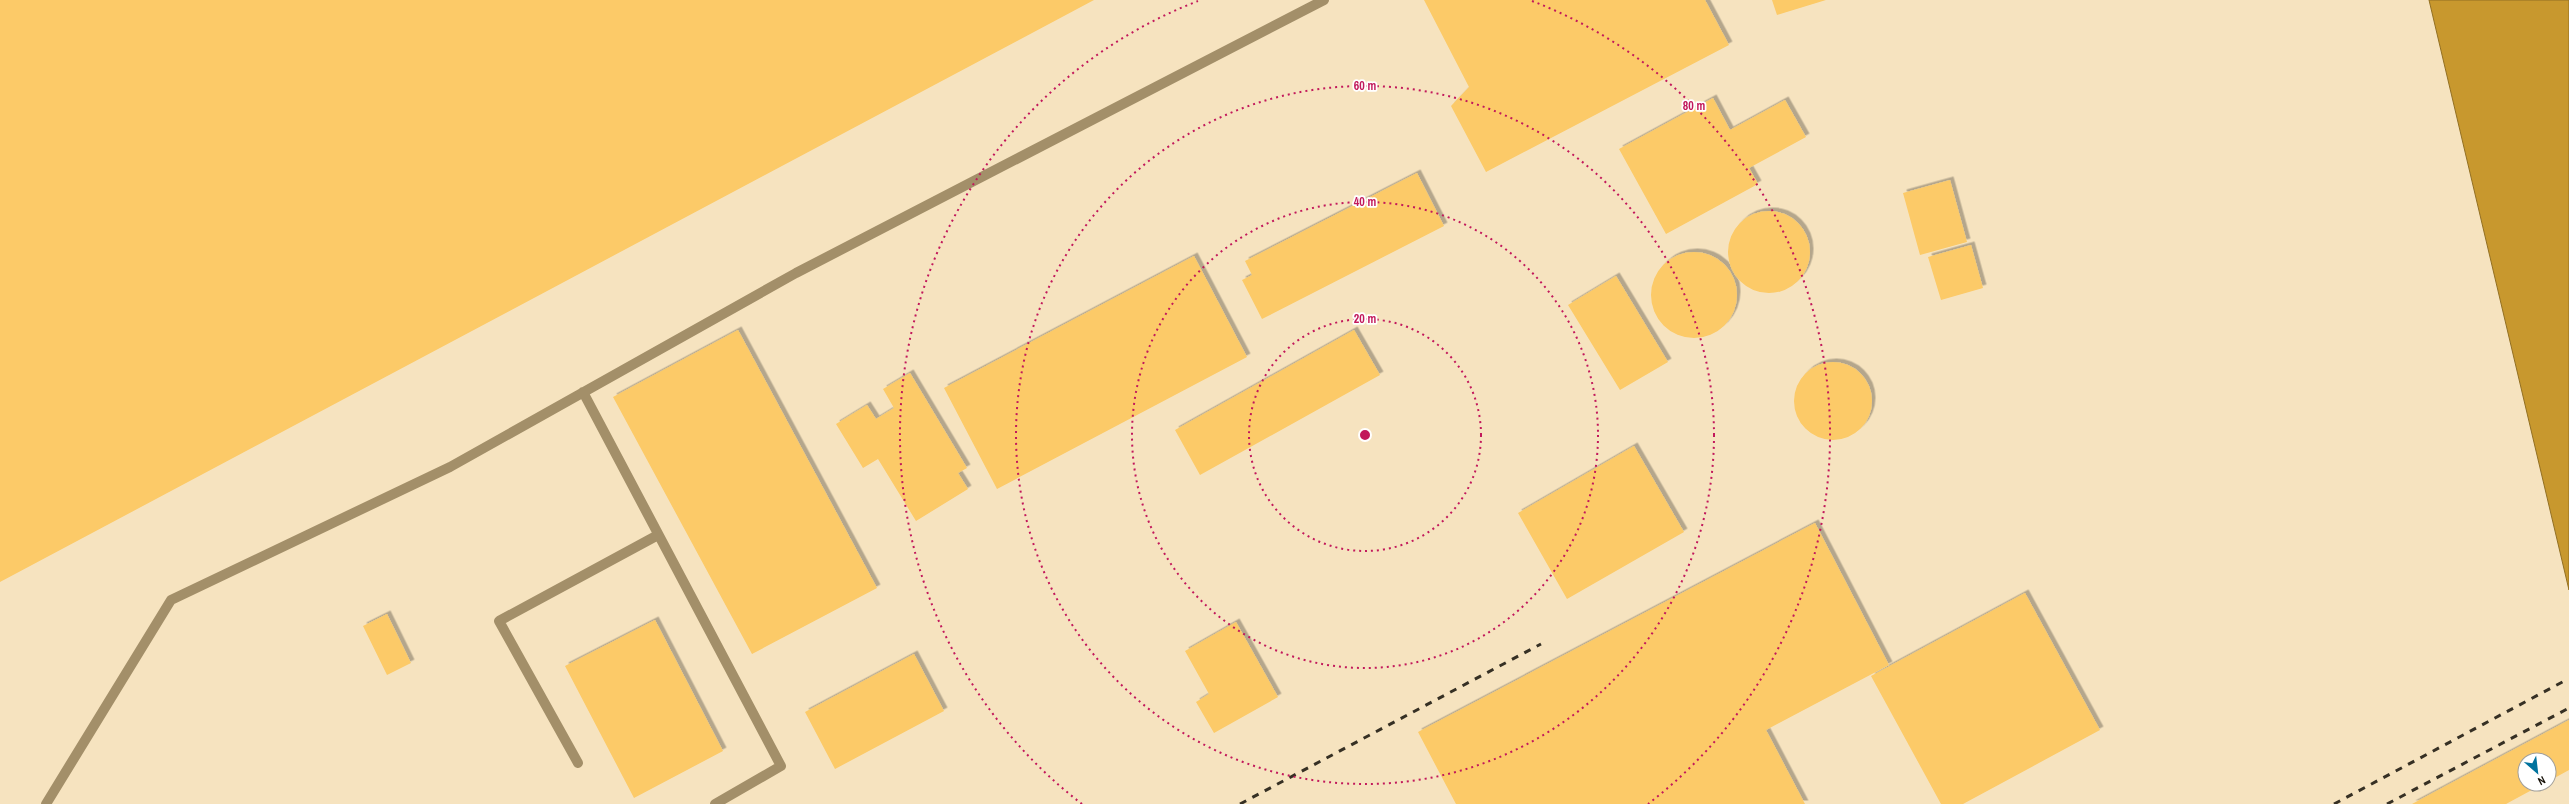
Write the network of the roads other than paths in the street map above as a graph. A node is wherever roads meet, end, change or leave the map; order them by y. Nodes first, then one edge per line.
1 (1324, 0) edge
2 (583, 392) junction
3 (658, 535) junction
4 (578, 763) dead end
5 (46, 804) edge
6 (715, 804) edge

1 - 2 lane
2 - 3 lane
2 - 5 lane
3 - 4 lane
3 - 6 lane

